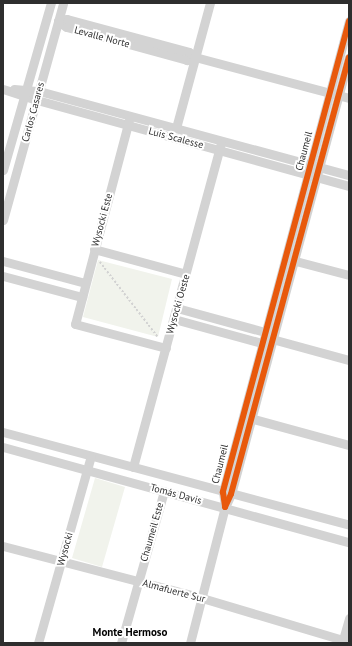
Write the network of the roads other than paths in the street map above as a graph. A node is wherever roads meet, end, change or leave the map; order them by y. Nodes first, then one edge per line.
1 (51, 3) edge
2 (62, 3) edge
3 (210, 3) edge
4 (58, 21) junction
5 (349, 22) edge
6 (195, 57) junction
7 (349, 58) edge
8 (3, 88) edge
9 (39, 91) junction
10 (330, 93) junction
11 (25, 94) junction
12 (339, 96) junction
13 (349, 98) edge
14 (37, 100) junction
15 (129, 121) junction
16 (176, 128) junction
17 (221, 146) junction
18 (310, 165) junction
19 (320, 167) junction
20 (3, 170) edge
21 (308, 175) junction
22 (349, 175) edge
23 (317, 178) junction
24 (349, 186) edge
25 (3, 220) edge
26 (94, 249) junction
27 (290, 259) junction
28 (3, 261) edge
29 (186, 274) junction
30 (349, 274) edge
31 (3, 276) edge
32 (85, 283) junction
33 (82, 297) junction
34 (177, 308) junction
35 (174, 319) junction
36 (265, 332) junction
37 (272, 339) junction
38 (262, 343) junction
39 (166, 348) junction
40 (349, 360) edge
41 (243, 416) junction
42 (252, 418) junction
43 (3, 432) edge
44 (349, 445) edge
45 (3, 447) edge
46 (91, 456) junction
47 (133, 467) junction
48 (88, 470) junction
49 (164, 491) junction
50 (227, 493) junction
51 (225, 507) junction
52 (349, 525) edge
53 (349, 542) edge
54 (3, 546) edge
55 (61, 561) junction
56 (138, 582) junction
57 (202, 598) junction
58 (349, 618) edge
59 (343, 641) edge
60 (38, 643) edge
61 (120, 643) edge
62 (190, 643) edge

1 - 11 street, Carlos Casares
2 - 4 street, Carlos Casares
3 - 6 street
4 - 6 street, Levalle Norte
4 - 9 street, Carlos Casares
5 - 10 street, Chaumeil
6 - 10 street, Levalle Norte
6 - 16 street
7 - 12 street, Chaumeil
8 - 11 street, Luis Scalesse
9 - 11 street, Luis Scalesse
9 - 14 street, Carlos Casares
9 - 15 street, Luis Scalesse
10 - 12 street, Levalle Norte
10 - 18 street, Chaumeil
11 - 14 street, Luis Scalesse
11 - 20 street, Carlos Casares
12 - 13 street, Levalle Norte
12 - 19 street, Chaumeil
14 - 15 street, Luis Scalesse
14 - 25 street, Carlos Casares
15 - 16 street, Luis Scalesse
15 - 17 street, Luis Scalesse
15 - 26 street, Wysocki Este
16 - 17 street, Luis Scalesse
17 - 18 street, Luis Scalesse
17 - 21 street, Luis Scalesse
17 - 29 street, Wysocki Oeste
18 - 19 street, Luis Scalesse
18 - 21 street, Chaumeil
19 - 22 street, Luis Scalesse
19 - 23 street, Chaumeil
21 - 23 street, Luis Scalesse
21 - 27 street, Chaumeil
23 - 24 street, Luis Scalesse
23 - 27 street, Chaumeil
26 - 29 street
26 - 32 street, Wysocki Este
27 - 30 street
27 - 36 street, Chaumeil
27 - 37 street, Chaumeil
28 - 32 street
29 - 34 street, Wysocki Oeste
31 - 33 street
32 - 33 street, Wysocki Este
33 - 39 street, Wysocki Este
34 - 35 street, Wysocki Oeste
34 - 36 street
35 - 38 street
35 - 39 street, Wysocki Oeste
36 - 37 street
36 - 38 street, Chaumeil
37 - 38 street
37 - 40 street
37 - 42 street, Chaumeil
38 - 41 street, Chaumeil
39 - 47 street, Wysocki Oeste
41 - 42 street
41 - 50 street, Chaumeil
42 - 44 street
42 - 50 street, Chaumeil
43 - 46 street, Tomás Davis
45 - 48 street, Tomás Davis
46 - 47 street, Tomás Davis
46 - 48 street, Wysocki
47 - 50 street, Tomás Davis
48 - 49 street, Tomás Davis
48 - 55 street, Wysocki
49 - 51 street, Tomás Davis
49 - 56 street, Chaumeil Este
50 - 51 street, Chaumeil
50 - 52 street, Tomás Davis
51 - 53 street, Tomás Davis
51 - 57 street, Chaumeil
54 - 55 street, Almafuerte Sur
55 - 56 street, Almafuerte Sur
55 - 60 street, Wysocki
56 - 57 street, Almafuerte Sur
56 - 61 street, Chaumeil Este
57 - 59 street, Almafuerte Sur
57 - 62 street, Chaumeil
58 - 59 street

